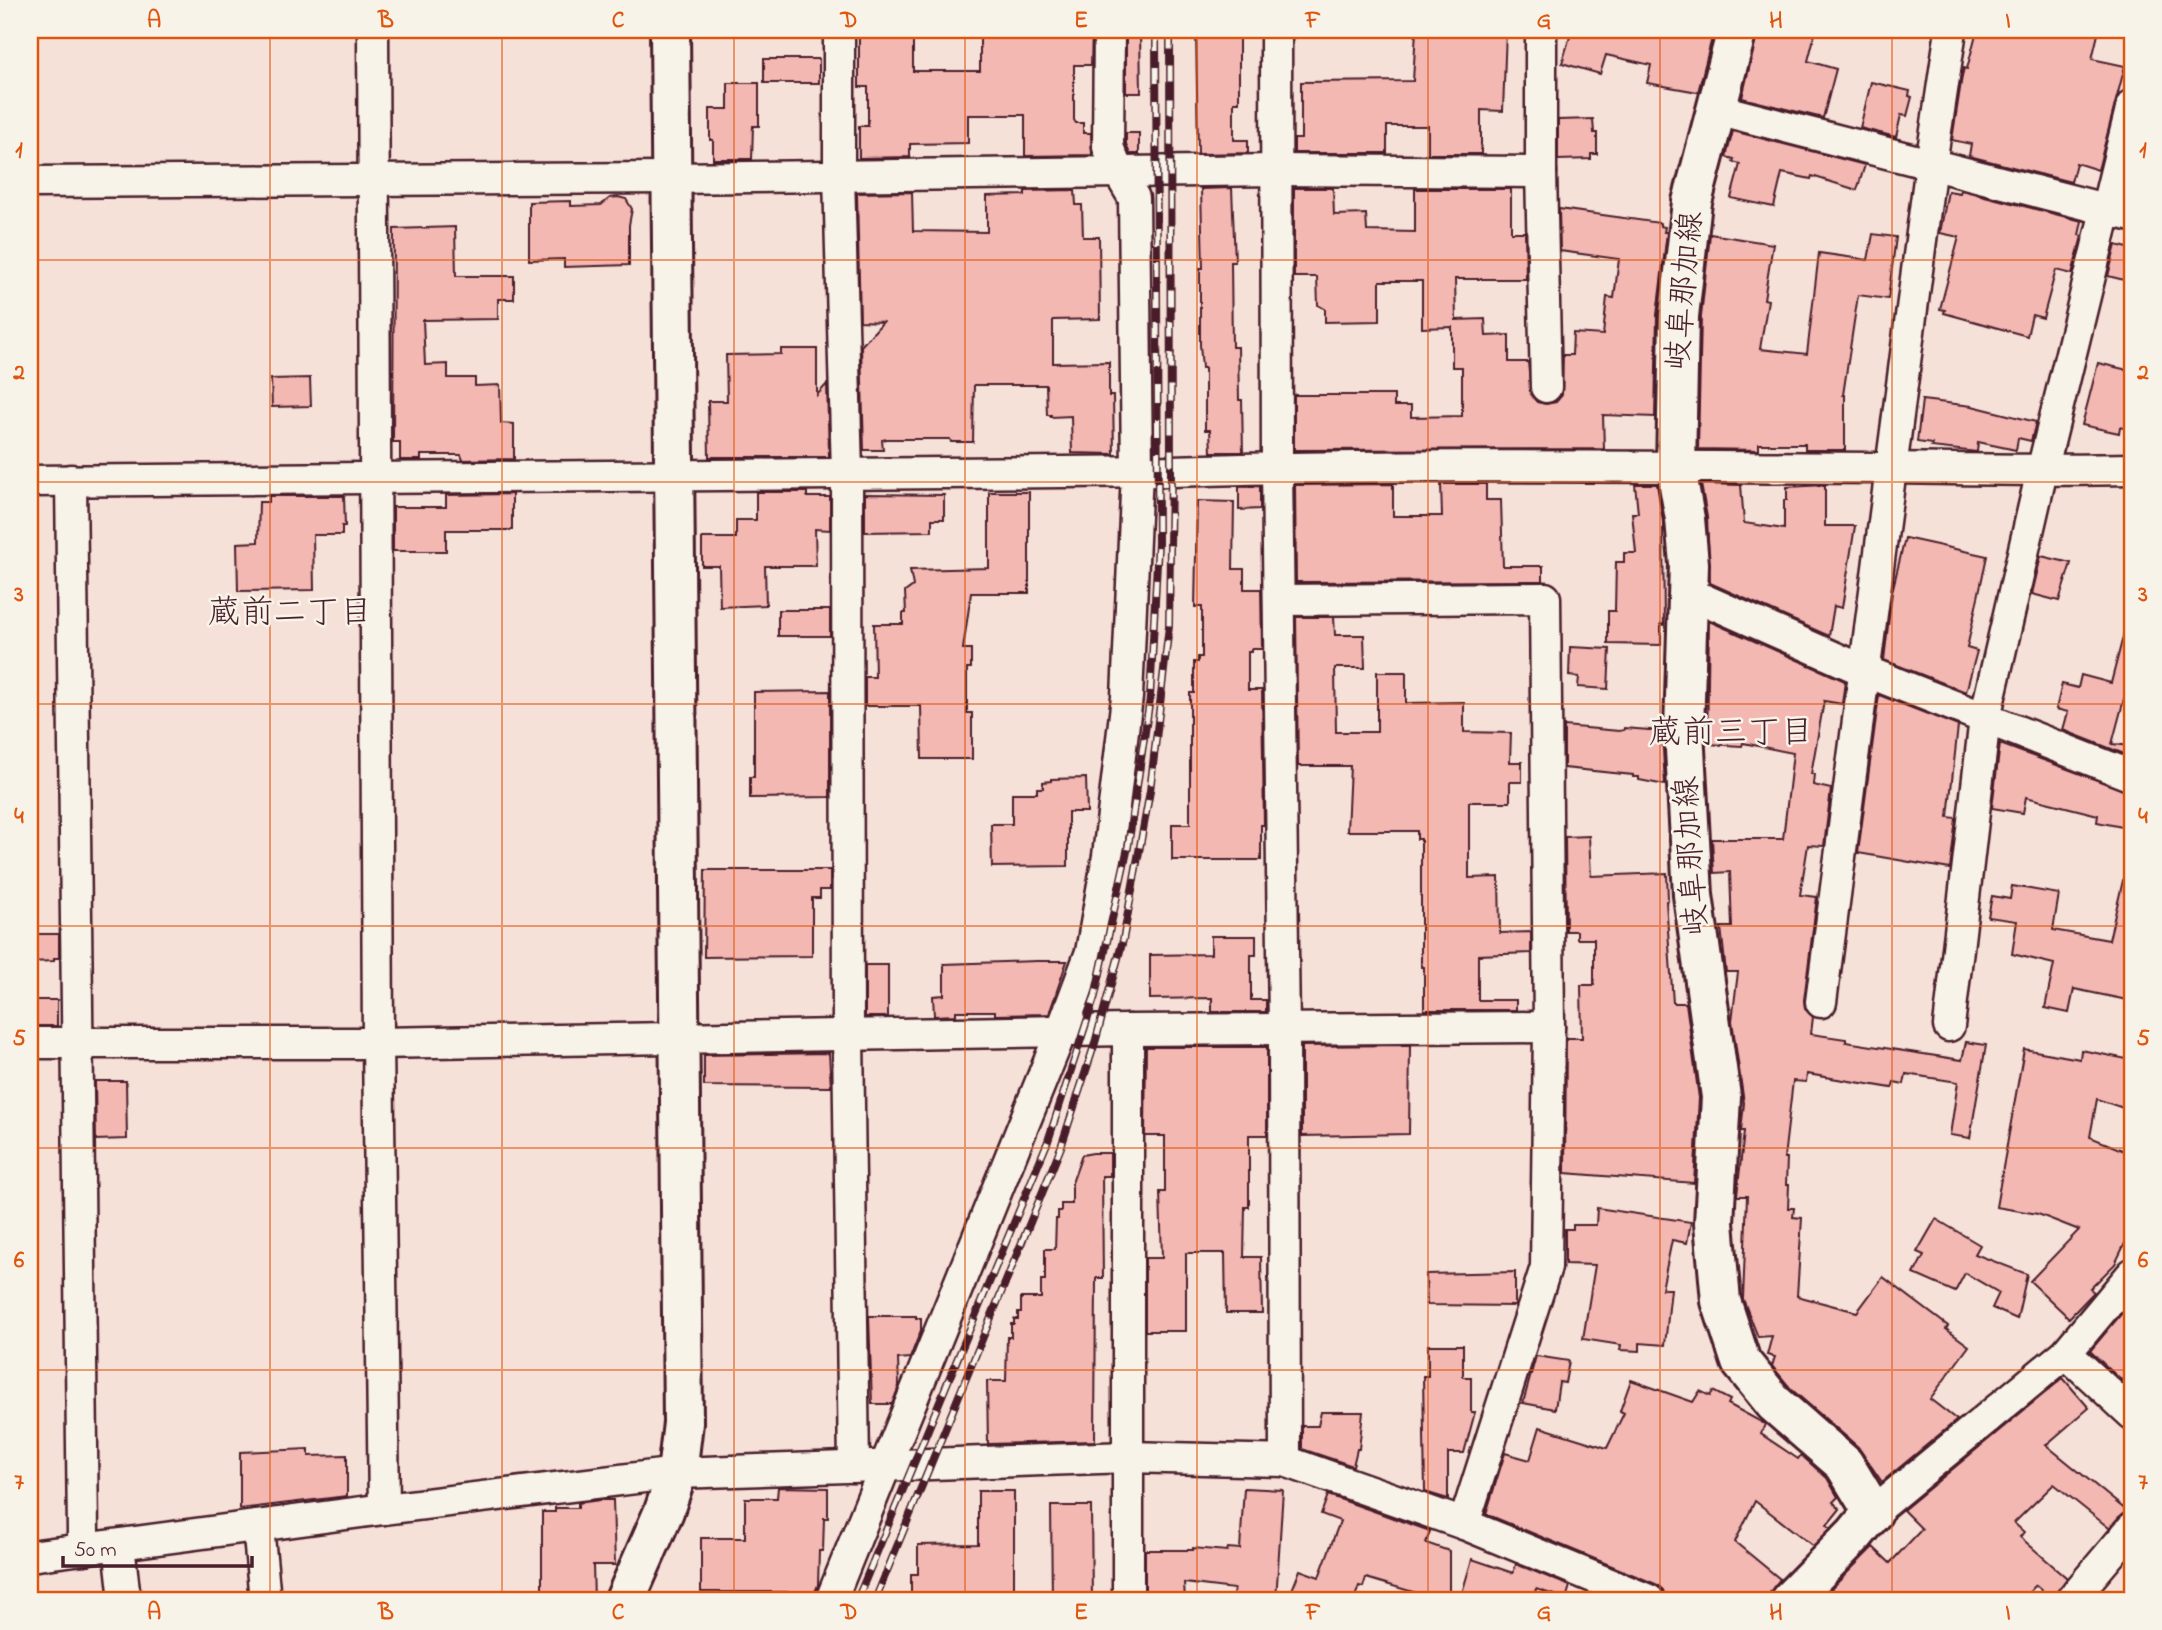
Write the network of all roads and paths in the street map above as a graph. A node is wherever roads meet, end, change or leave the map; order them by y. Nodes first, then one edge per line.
1 (373, 30) edge
2 (670, 30) edge
3 (839, 30) edge
4 (1109, 30) edge
5 (1276, 30) edge
6 (1541, 30) edge
7 (1737, 30) edge
8 (1951, 30) edge
9 (2132, 105) edge
10 (1716, 109) junction
11 (1931, 164) junction
12 (1278, 170) junction
13 (1118, 171) junction
14 (1541, 172) junction
15 (839, 175) junction
16 (670, 178) junction
17 (374, 181) junction
18 (30, 182) edge
19 (2119, 213) edge
20 (1546, 387) dead end
21 (1277, 467) junction
22 (1676, 468) junction
23 (1892, 468) junction
24 (2132, 469) edge
25 (1137, 471) junction
26 (2042, 471) junction
27 (847, 473) junction
28 (673, 474) junction
29 (375, 478) junction
30 (71, 480) junction
31 (30, 481) edge
32 (1689, 593) junction
33 (1280, 600) junction
34 (1866, 671) junction
35 (1985, 718) junction
36 (2132, 776) edge
37 (1821, 1002) dead end
38 (1949, 1026) dead end
39 (1549, 1027) junction
40 (1284, 1029) junction
41 (1128, 1030) junction
42 (1060, 1032) junction
43 (848, 1035) junction
44 (678, 1038) junction
45 (30, 1043) edge
46 (78, 1043) junction
47 (378, 1043) junction
48 (2132, 1274) edge
49 (2066, 1353) junction
50 (2132, 1414) edge
51 (1128, 1457) junction
52 (1285, 1461) junction
53 (887, 1465) junction
54 (854, 1467) junction
55 (677, 1473) junction
56 (384, 1509) junction
57 (1872, 1512) junction
58 (1464, 1524) junction
59 (258, 1526) junction
60 (2132, 1528) edge
61 (119, 1545) junction
62 (85, 1549) junction
63 (30, 1556) edge
64 (1803, 1596) edge
65 (125, 1600) edge
66 (265, 1600) edge
67 (625, 1600) edge
68 (831, 1600) edge
69 (1128, 1600) edge
70 (1649, 1600) edge
71 (2071, 1600) edge

1 - 17 street
2 - 16 main road
3 - 15 street
4 - 13 street
5 - 12 street
6 - 14 street
7 - 10 main road, 岐阜那加線
8 - 11 street
9 - 19 street
10 - 11 street
10 - 22 main road, 岐阜那加線
11 - 19 street
11 - 23 street
12 - 13 street
12 - 14 street
12 - 21 street
13 - 15 street
13 - 25 street
14 - 20 street
15 - 16 street
15 - 27 street
16 - 17 street
16 - 28 main road
17 - 18 street
17 - 29 street
19 - 26 street
21 - 22 street
21 - 25 street
21 - 33 street
22 - 23 street
22 - 32 main road, 岐阜那加線
23 - 26 street
23 - 34 street
24 - 26 street
25 - 27 street
25 - 42 street
26 - 35 street
27 - 28 street
27 - 43 street
28 - 29 street
28 - 44 main road
29 - 30 street
29 - 47 street
30 - 31 street
30 - 46 street
32 - 34 street
32 - 57 main road, 岐阜那加線
33 - 39 street
33 - 40 street
34 - 35 street
34 - 37 street
35 - 36 street
35 - 38 street
39 - 40 street
39 - 58 street
40 - 41 street
40 - 52 street
41 - 42 street
41 - 51 street
42 - 43 street
42 - 53 street
43 - 44 street
43 - 54 street
44 - 47 street
44 - 55 main road
45 - 46 street
46 - 47 street
46 - 62 street
47 - 56 street
48 - 49 street
49 - 50 street
49 - 57 street
51 - 52 street
51 - 53 street
51 - 69 street
52 - 58 street
53 - 54 street
53 - 68 street
54 - 55 street
55 - 56 street
55 - 67 main road
56 - 59 street
57 - 64 main road
58 - 70 street
59 - 61 street
59 - 66 street
60 - 71 street
61 - 62 street
61 - 65 street
62 - 63 street

